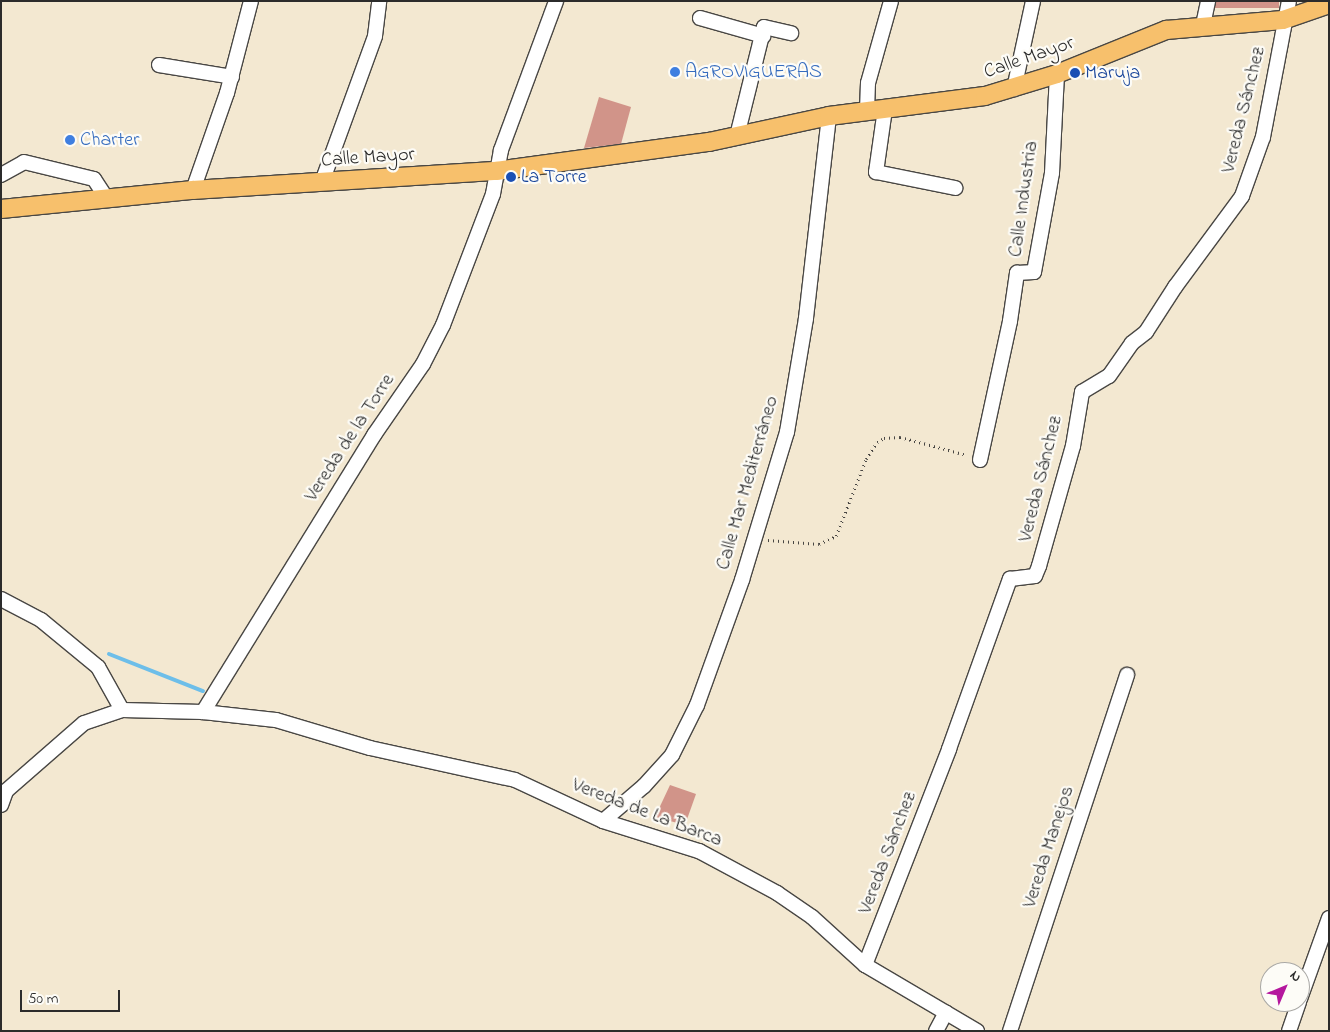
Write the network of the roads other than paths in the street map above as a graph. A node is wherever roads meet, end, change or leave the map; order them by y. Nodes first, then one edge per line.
1 (251, 1) edge
2 (379, 1) edge
3 (556, 1) edge
4 (891, 1) edge
5 (1033, 1) edge
6 (1208, 1) edge
7 (1289, 1) edge
8 (1329, 4) edge
9 (700, 18) dead end
10 (1283, 20) junction
11 (1203, 25) junction
12 (791, 33) dead end
13 (762, 36) junction
14 (159, 65) dead end
15 (1057, 74) junction
16 (232, 77) junction
17 (1014, 88) junction
18 (885, 108) junction
19 (867, 111) junction
20 (829, 116) junction
21 (737, 136) junction
22 (496, 171) junction
23 (1, 175) edge
24 (322, 182) junction
25 (955, 188) dead end
26 (193, 190) junction
27 (108, 199) junction
28 (1, 209) edge
29 (980, 460) road end
30 (1, 599) edge
31 (1127, 675) dead end
32 (122, 710) junction
33 (203, 712) junction
34 (1, 805) edge
35 (603, 821) junction
36 (1329, 918) edge
37 (865, 965) junction
38 (1310, 970) edge
39 (946, 1012) junction
40 (1295, 1012) edge
41 (936, 1031) edge
42 (977, 1031) edge
43 (1010, 1031) edge
44 (1289, 1031) edge

1 - 16 street
2 - 24 street
3 - 22 street, Vereda de la Torre
4 - 19 street
5 - 17 street
6 - 11 street
7 - 10 street
8 - 10 main road, Calle Mayor
9 - 13 street
10 - 11 main road, Calle Mayor
10 - 37 street, Vereda Sánchez
11 - 15 main road, Calle Mayor
12 - 13 street
13 - 21 street
14 - 16 street
15 - 17 main road, Calle Mayor
15 - 29 street, Calle Industria
16 - 26 street
17 - 18 main road, Calle Mayor
18 - 19 main road, Calle Mayor
18 - 25 street
19 - 20 main road, Calle Mayor
20 - 21 main road, Calle Mayor
20 - 35 street, Calle Mar Mediterráneo
21 - 22 main road, Calle Mayor
22 - 24 main road, Calle Mayor
22 - 33 street, Vereda de la Torre
23 - 27 street
24 - 26 main road, Calle Mayor
26 - 27 main road, Calle Mayor
27 - 28 main road, Calle Mayor
30 - 32 street
31 - 43 street, Vereda Manejos
32 - 33 street, Vereda de La Barca
32 - 34 street
33 - 35 street, Vereda de La Barca
35 - 37 street, Vereda de La Barca
36 - 38 street
37 - 39 street, Vereda de La Barca
39 - 41 street
39 - 42 street, Vereda de La Barca
40 - 44 street

